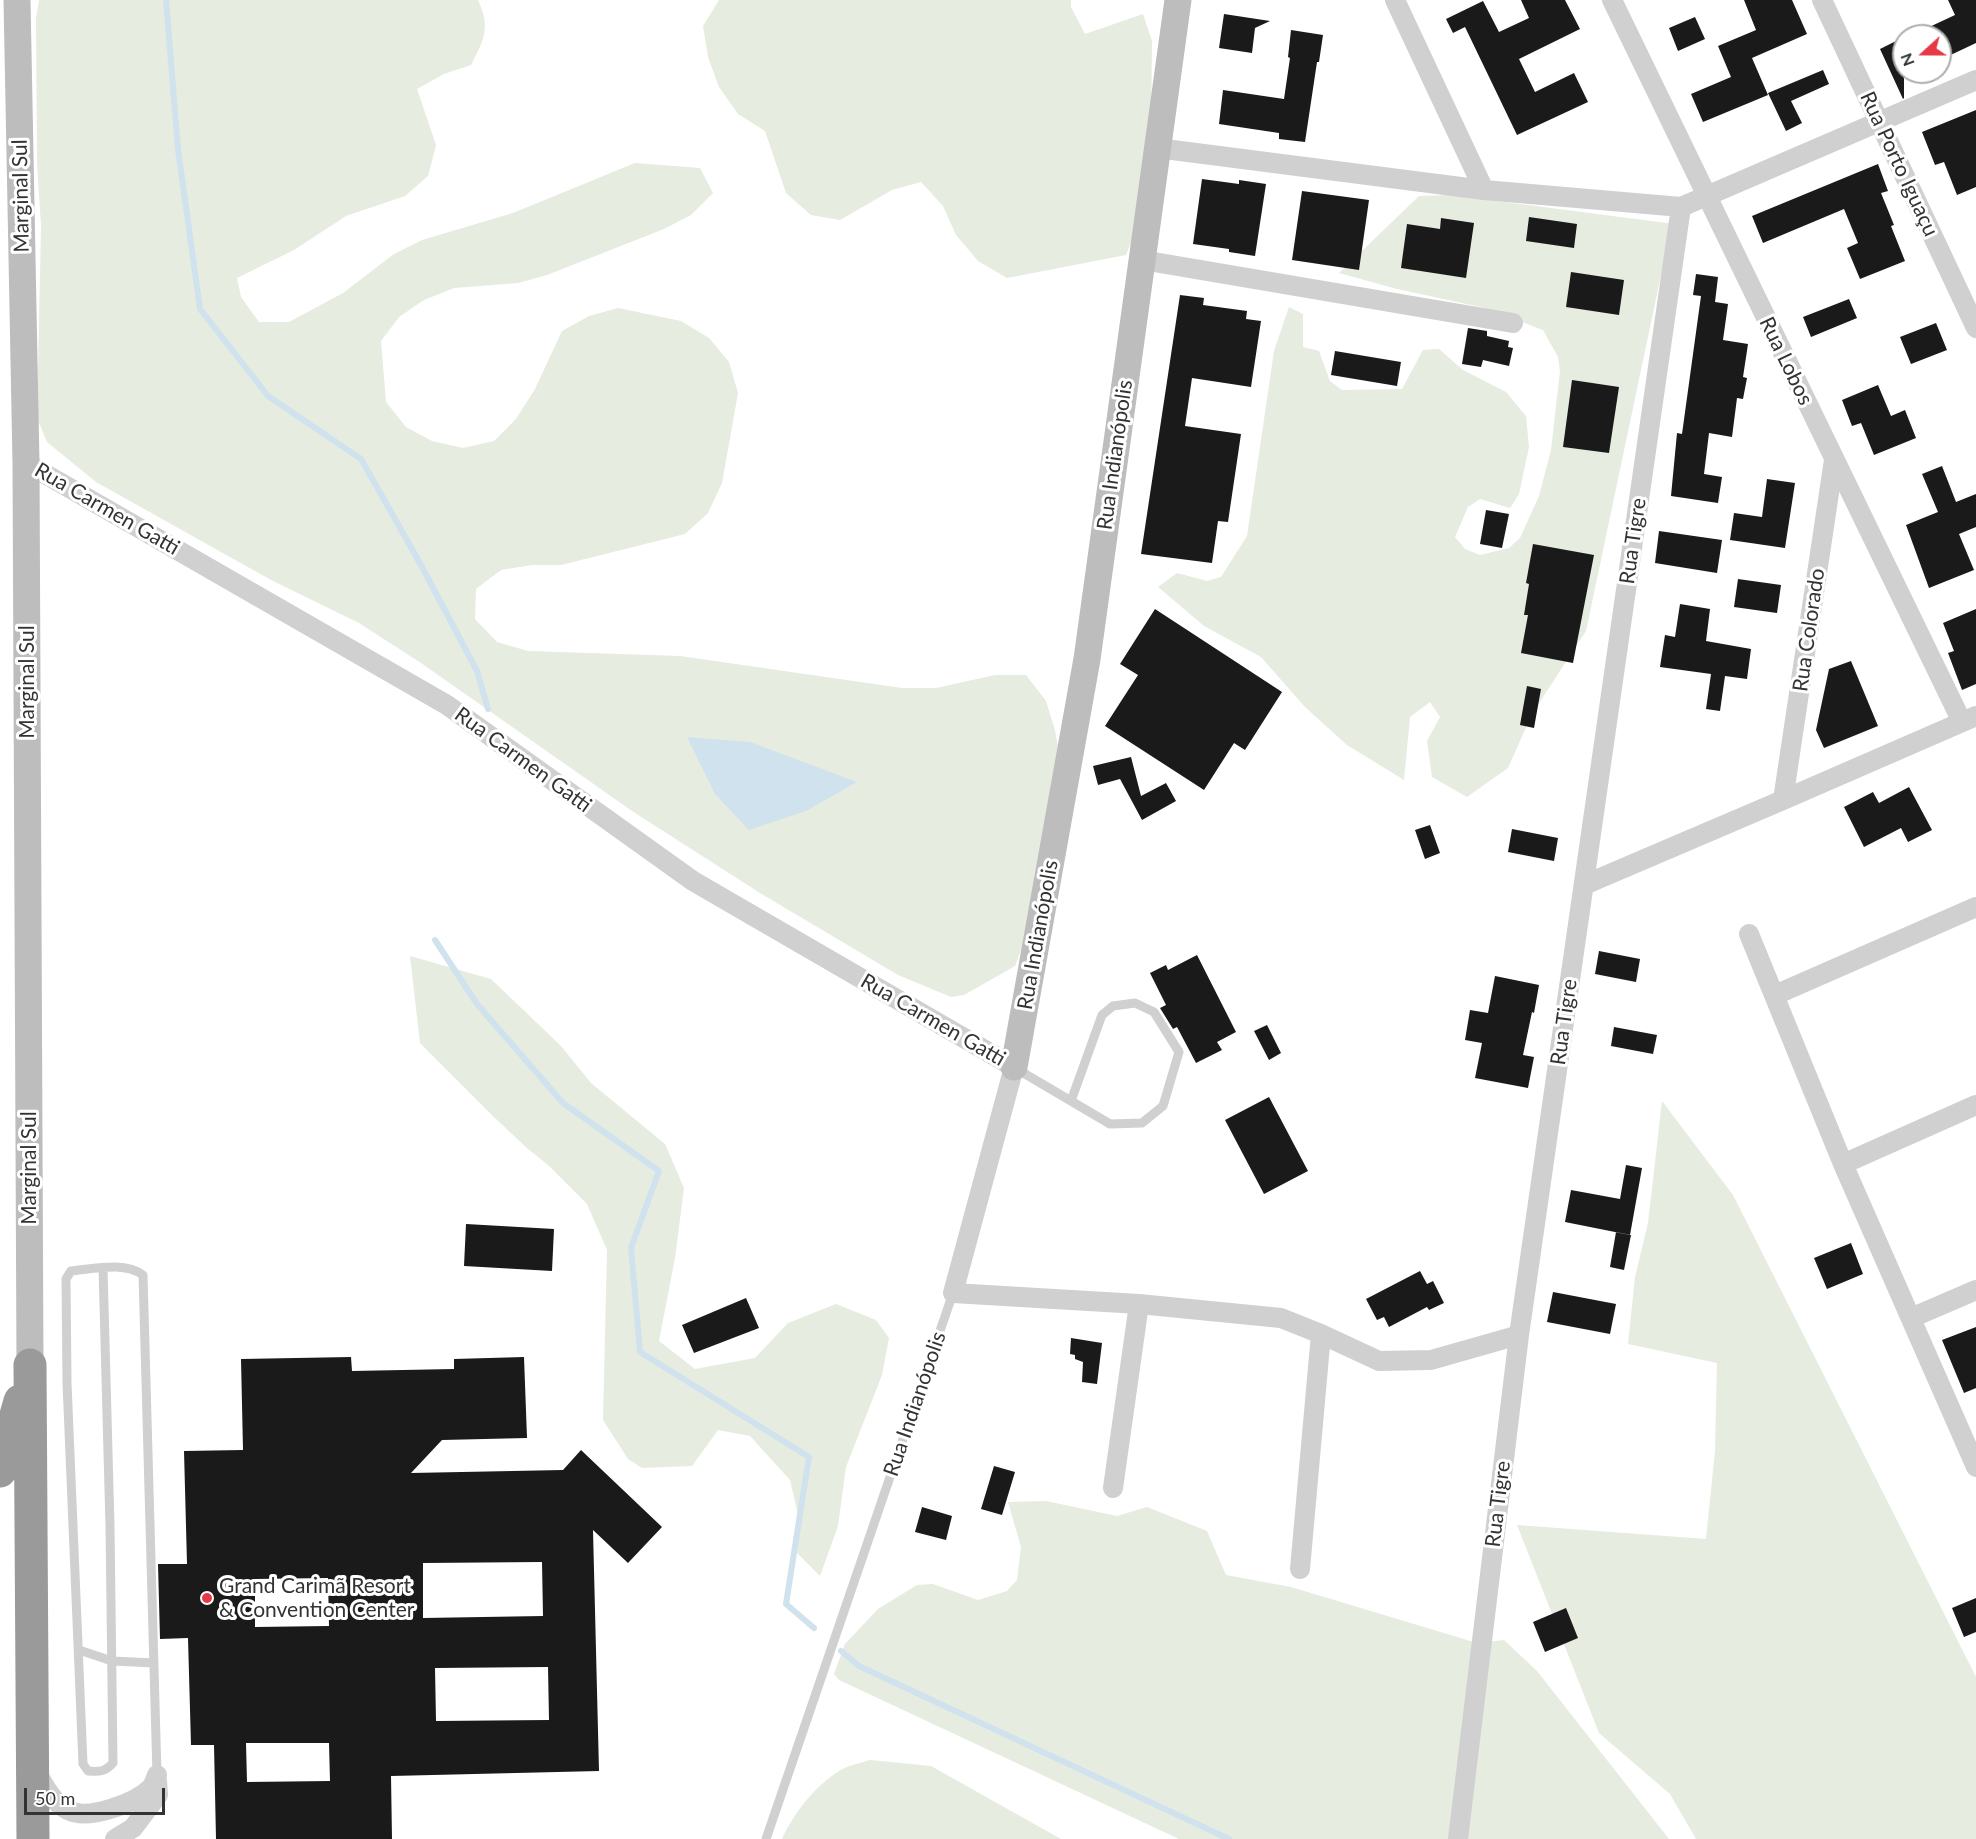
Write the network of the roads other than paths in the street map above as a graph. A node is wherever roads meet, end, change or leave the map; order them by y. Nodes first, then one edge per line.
1 (17, 0) edge
2 (1178, 0) edge
3 (1395, 0) edge
4 (1612, 0) edge
5 (1822, 0) edge
6 (1976, 80) edge
7 (1879, 121) junction
8 (1157, 148) junction
9 (1484, 190) junction
10 (1707, 196) junction
11 (1681, 207) junction
12 (1142, 260) junction
13 (1513, 323) dead end
14 (1976, 328) edge
15 (1834, 460) junction
16 (26, 463) junction
17 (1969, 719) edge
18 (1784, 800) junction
19 (1584, 885) junction
20 (1976, 907) edge
21 (1749, 934) dead end
22 (1775, 994) junction
23 (1014, 1067) junction
24 (1071, 1101) junction
25 (1976, 1105) edge
26 (1843, 1164) junction
27 (103, 1268) junction
28 (1976, 1290) edge
29 (953, 1293) junction
30 (1139, 1304) junction
31 (1911, 1318) junction
32 (1321, 1334) junction
33 (1519, 1335) junction
34 (30, 1365) junction
35 (1976, 1467) edge
36 (0, 1471) edge
37 (1113, 1488) dead end
38 (1300, 1569) dead end
39 (78, 1650) junction
40 (112, 1661) junction
41 (154, 1664) junction
42 (32, 1765) junction
43 (157, 1775) junction
44 (33, 1839) edge
45 (115, 1839) edge
46 (766, 1839) edge
47 (1458, 1839) edge

1 - 16 street, Marginal Sul
2 - 8 street, Rua Indianópolis
3 - 9 street
4 - 10 street, Rua Lobos
5 - 7 street, Rua Porto Iguaçu
6 - 7 street
7 - 10 street
7 - 14 street, Rua Porto Iguaçu
8 - 9 street
8 - 12 street, Rua Indianópolis
9 - 11 street
10 - 11 street
10 - 15 street, Rua Lobos
11 - 19 street, Rua Tigre
12 - 13 street
12 - 23 street, Rua Indianópolis
15 - 17 street, Rua Lobos
15 - 18 street, Rua Colorado
16 - 23 street, Rua Carmen Gatti
16 - 34 street, Marginal Sul
17 - 18 street
18 - 19 street
19 - 33 street, Rua Tigre
20 - 22 street
21 - 22 street
22 - 26 street
23 - 24 lane
23 - 29 street, Rua Indianópolis
24 - 24 lane
25 - 26 street
26 - 31 street
27 - 39 lane
27 - 40 lane
27 - 41 lane
28 - 31 street
29 - 30 street
29 - 46 lane, Rua Indianópolis
30 - 32 street
30 - 37 street
31 - 35 street
32 - 33 street
32 - 38 street
33 - 47 street, Rua Tigre
34 - 36 highway
34 - 42 highway
39 - 40 lane
39 - 40 lane
40 - 41 lane
41 - 43 lane
42 - 43 street
42 - 44 highway
43 - 45 street

